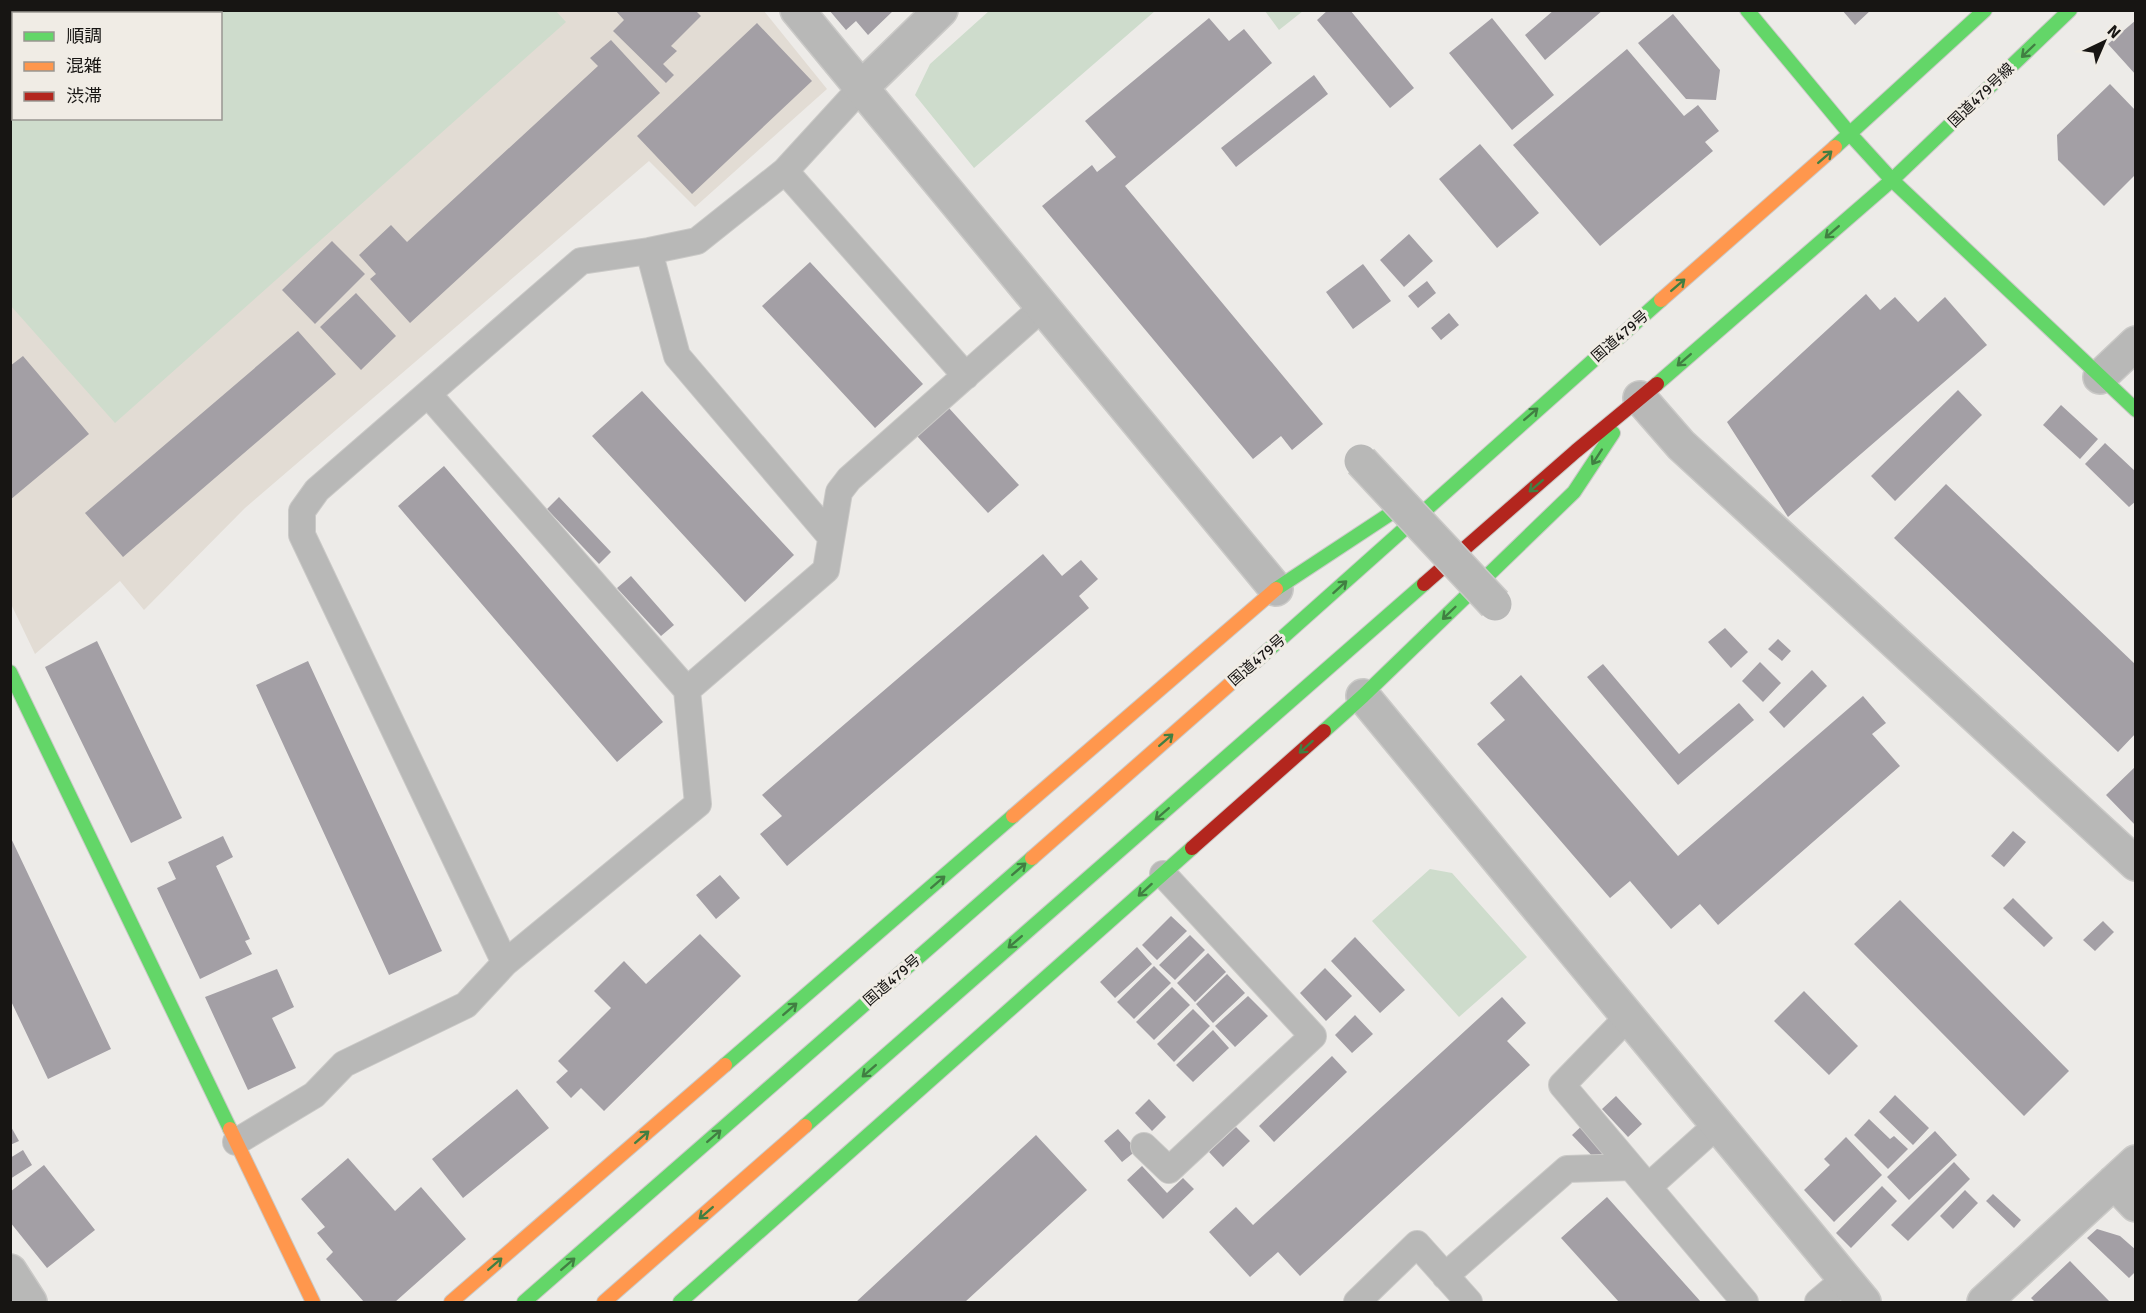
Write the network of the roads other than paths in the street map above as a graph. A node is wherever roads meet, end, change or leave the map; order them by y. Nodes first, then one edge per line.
1 (796, 10) edge
2 (941, 10) edge
3 (1747, 10) edge
4 (1985, 10) edge
5 (2070, 10) edge
6 (861, 88) junction
7 (1850, 134) junction
8 (784, 171) junction
9 (1892, 180) junction
10 (649, 251) junction
11 (1043, 307) junction
12 (2136, 343) edge
13 (966, 376) junction
14 (2100, 377) junction
15 (428, 394) junction
16 (1635, 403) junction
17 (2136, 410) edge
18 (1501, 441) junction
19 (1361, 461) dead end
20 (831, 537) junction
21 (1276, 589) junction
22 (1495, 604) dead end
23 (10, 672) edge
24 (687, 690) junction
25 (1363, 696) junction
26 (2136, 864) edge
27 (1163, 874) junction
28 (505, 963) junction
29 (1628, 1017) junction
30 (1717, 1125) junction
31 (236, 1142) junction
32 (1144, 1146) dead end
33 (1631, 1167) junction
34 (2128, 1183) edge
35 (1648, 1187) junction
36 (10, 1270) edge
37 (1445, 1276) junction
38 (1854, 1291) edge
39 (30, 1302) edge
40 (313, 1302) edge
41 (451, 1302) edge
42 (524, 1302) edge
43 (604, 1302) edge
44 (680, 1302) edge
45 (1357, 1302) edge
46 (1469, 1302) edge
47 (1745, 1302) edge
48 (1818, 1302) edge
49 (1984, 1302) edge

1 - 6 street
2 - 6 street
3 - 7 main road
4 - 7 main road, 国道479号
5 -> 9 main road, 国道479号線
6 - 8 lane
6 - 11 street
7 - 9 main road
18 -> 7 main road, 国道479号
8 - 10 lane
8 - 13 lane
9 - 14 main road
9 -> 16 main road
10 - 15 lane
10 - 20 lane
11 - 13 lane
11 - 21 street
12 - 14 street
13 - 20 lane
14 - 17 main road
15 - 24 lane
15 - 28 lane
16 -> 25 main road
16 - 26 street
16 -> 43 main road
18 - 21 main road
42 -> 18 main road, 国道479号
19 - 22 street, bridge
20 - 24 lane
41 -> 21 main road
23 - 31 main road
24 - 28 lane
25 -> 27 main road
25 - 29 street
27 - 32 lane
27 -> 44 main road
28 - 31 lane
29 - 30 street
29 - 33 lane
30 - 35 lane
30 - 38 street
31 - 40 main road
33 - 35 lane
33 - 37 lane
34 - 49 street
35 - 47 lane
36 - 39 street
37 - 45 lane
37 - 46 lane
38 - 48 lane

